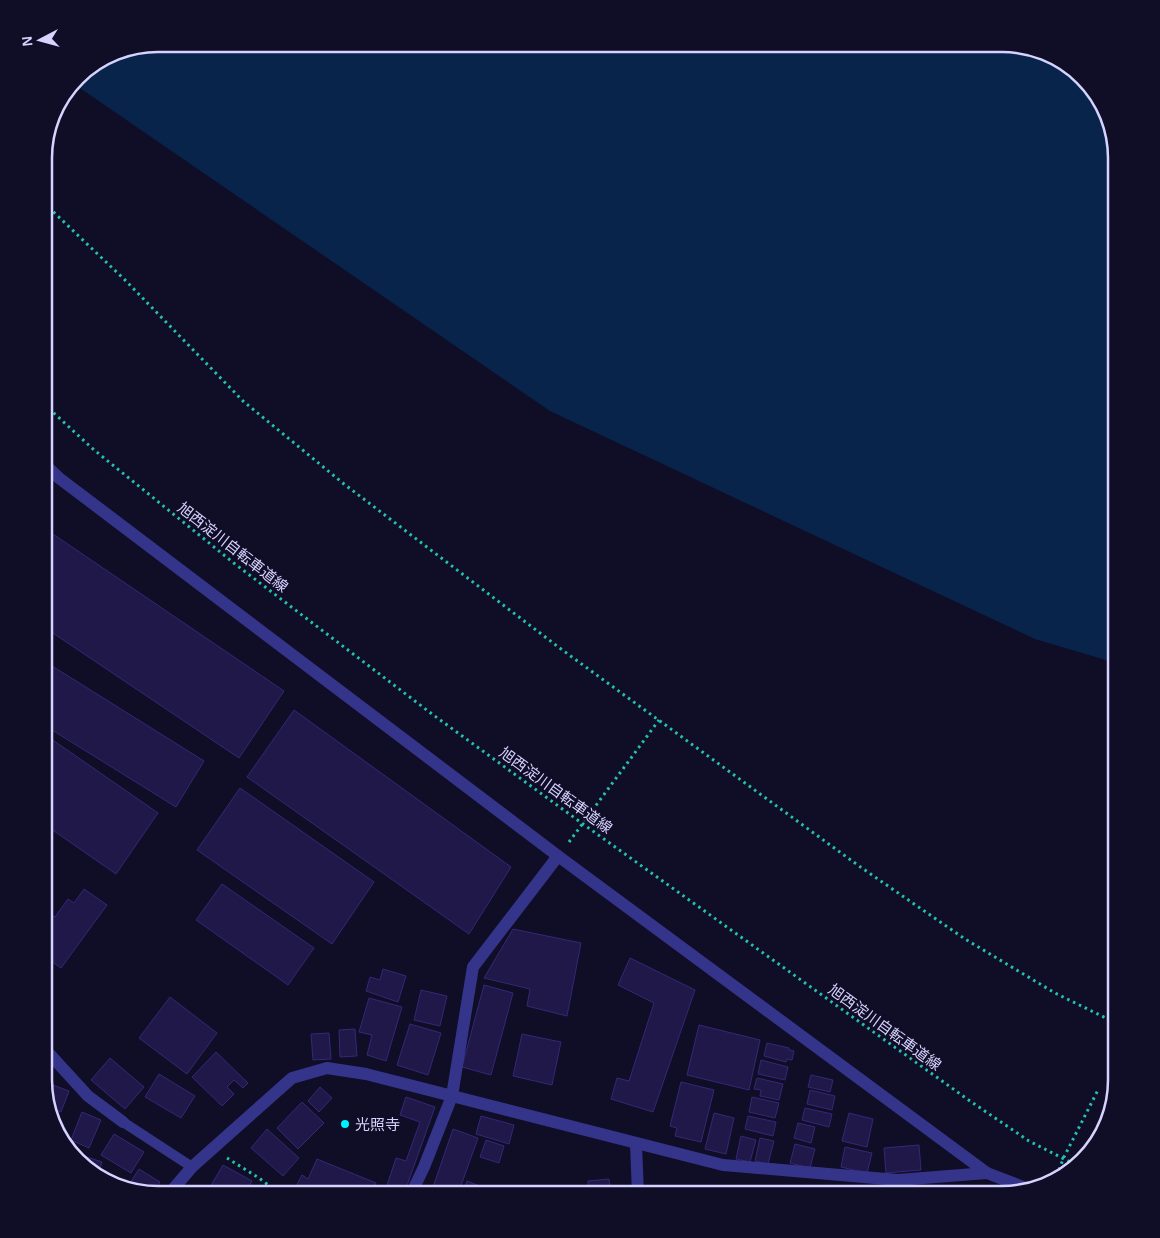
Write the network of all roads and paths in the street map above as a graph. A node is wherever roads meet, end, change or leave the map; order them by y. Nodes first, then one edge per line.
1 (53, 211) edge
2 (53, 412) edge
3 (53, 472) edge
4 (659, 720) junction
5 (583, 824) junction
6 (558, 856) junction
7 (1108, 1020) edge
8 (52, 1057) edge
9 (1098, 1090) dead end
10 (452, 1096) junction
11 (123, 1122) joint
12 (636, 1144) junction
13 (212, 1149) junction
14 (1063, 1159) junction
15 (1069, 1162) edge
16 (192, 1167) junction
17 (1060, 1169) edge
18 (987, 1173) junction
19 (1015, 1184) edge
20 (176, 1186) edge
21 (270, 1186) edge
22 (415, 1186) edge
23 (638, 1186) edge

1 - 4 path
2 - 5 path, 旭西淀川自転車道線
3 - 6 street
4 - 5 path
4 - 7 path
5 - 6 path
5 - 14 path, 旭西淀川自転車道線
6 - 10 street
6 - 18 street
8 - 11 street
9 - 14 path
10 - 12 street
10 - 13 street
10 - 22 street
11 - 16 lane
12 - 18 street
12 - 23 street
13 - 16 street
13 - 21 path
14 - 15 path, 旭西淀川自転車道線
14 - 17 path
16 - 20 street
18 - 19 street

